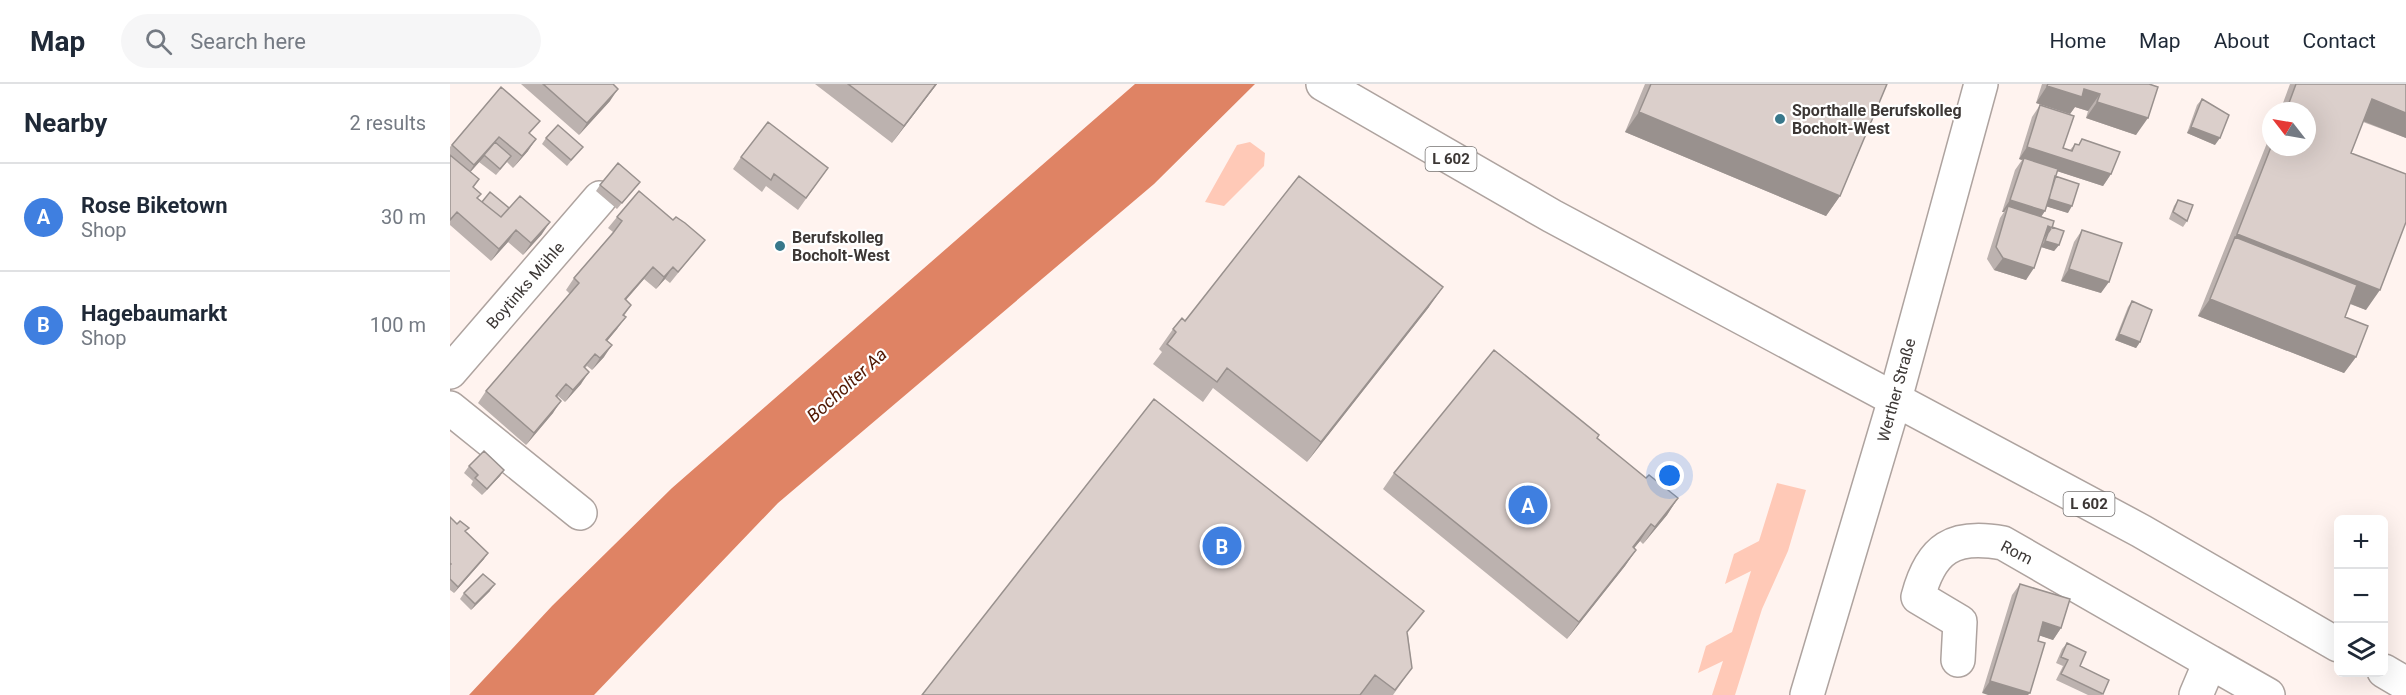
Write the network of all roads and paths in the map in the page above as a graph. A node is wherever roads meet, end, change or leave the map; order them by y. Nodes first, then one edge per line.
1 (1981, 84) edge
2 (1330, 88) edge
3 (600, 198) dead end
4 (450, 372) edge
5 (1895, 399) junction
6 (450, 408) edge
7 (580, 513) dead end
8 (2334, 643) edge
9 (1958, 660) dead end
10 (2210, 662) junction
11 (2388, 673) edge
12 (2406, 684) edge
13 (1807, 695) edge
14 (2196, 695) edge
15 (2268, 695) edge

1 - 5 main road, Werther Straße
2 - 5 main road, L 602
3 - 4 main road, Boytinks Mühle
5 - 8 main road, L 602
5 - 13 main road, Werther Straße
6 - 7 main road
9 - 10 main road, Rom
10 - 14 main road
10 - 15 main road, Rom
11 - 12 main road

